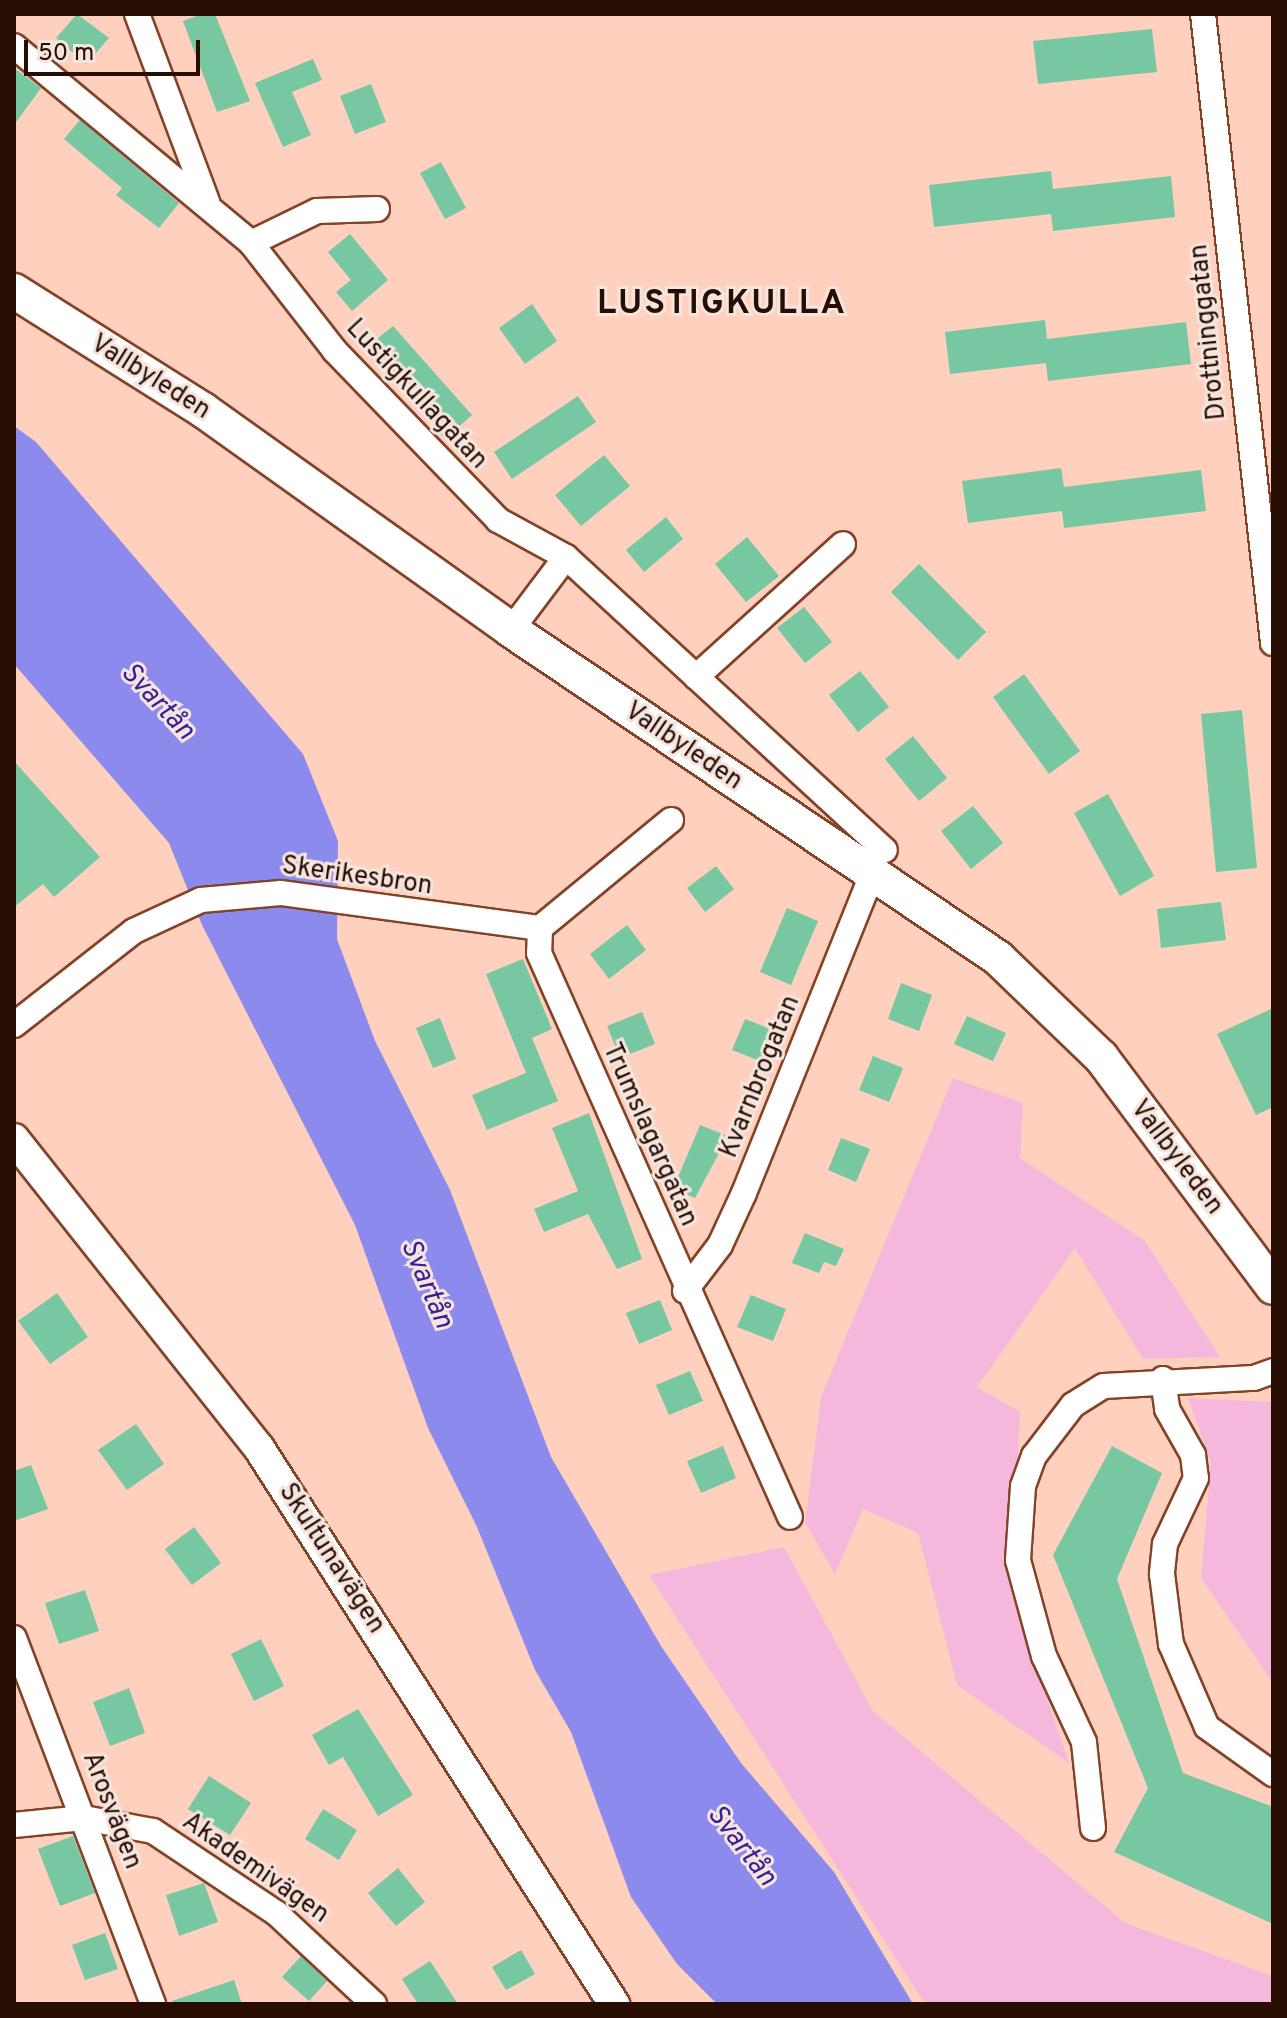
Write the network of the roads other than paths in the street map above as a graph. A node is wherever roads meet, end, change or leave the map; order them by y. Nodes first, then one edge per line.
1 (137, 14) edge
2 (1203, 14) edge
3 (14, 46) edge
4 (207, 201) junction
5 (377, 209) dead end
6 (251, 243) junction
7 (14, 291) edge
8 (843, 544) dead end
9 (566, 557) junction
10 (511, 630) junction
11 (1273, 643) edge
12 (696, 677) junction
13 (671, 820) dead end
14 (878, 863) junction
15 (540, 928) junction
16 (14, 1025) edge
17 (14, 1139) edge
18 (1273, 1287) edge
19 (685, 1291) junction
20 (1273, 1371) edge
21 (1163, 1379) junction
22 (790, 1517) dead end
23 (14, 1638) edge
24 (1273, 1774) edge
25 (84, 1818) junction
26 (14, 1825) edge
27 (1093, 1828) dead end
28 (153, 2004) edge
29 (374, 2004) edge
30 (614, 2004) edge

1 - 4 street
2 - 11 street, Drottninggatan
3 - 4 street, Lustigkullagatan
4 - 6 street, Lustigkullagatan
5 - 6 street
6 - 9 street, Lustigkullagatan
7 - 10 main road, Vallbyleden
8 - 12 street
9 - 10 street
9 - 12 street, Lustigkullagatan
10 - 14 main road, Vallbyleden
12 - 14 street, Lustigkullagatan
13 - 15 street
14 - 18 main road, Vallbyleden
14 - 19 street, Kvarnbrogatan
15 - 16 street, Skerikesbron
15 - 19 street, Trumslagargatan
17 - 30 street, Skultunavägen
19 - 22 street, Trumslagargatan
20 - 21 street
21 - 24 street
21 - 27 street
23 - 25 street, Arosvägen
25 - 26 street, Akademivägen
25 - 28 street, Arosvägen
25 - 29 street, Akademivägen

